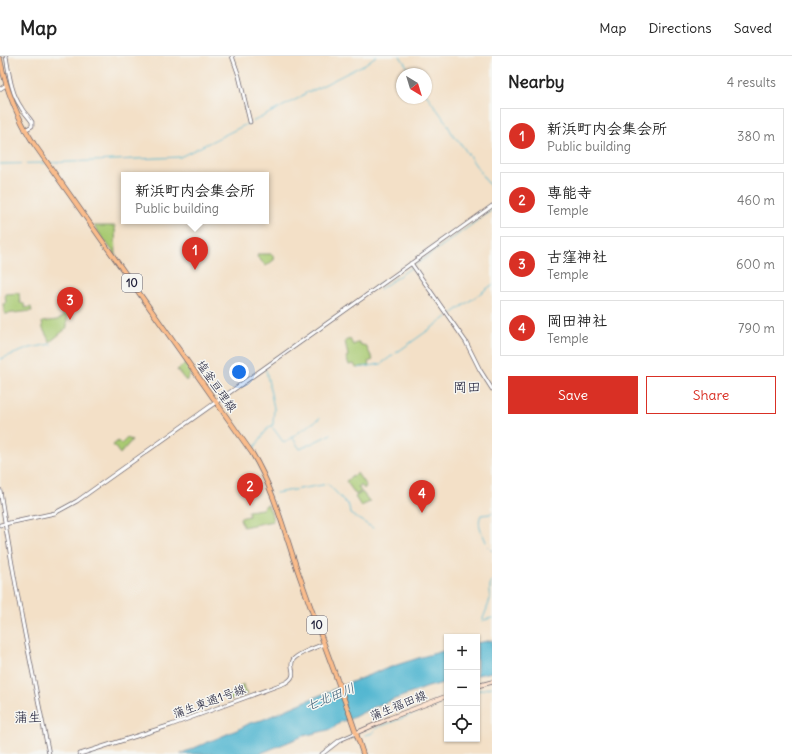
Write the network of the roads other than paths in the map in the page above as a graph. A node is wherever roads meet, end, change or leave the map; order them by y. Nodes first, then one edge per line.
1 (6, 56) edge
2 (232, 56) edge
3 (0, 59) edge
4 (6, 85) junction
5 (0, 89) edge
6 (250, 122) dead end
7 (25, 130) junction
8 (492, 206) edge
9 (411, 263) junction
10 (492, 389) edge
11 (216, 401) junction
12 (0, 490) edge
13 (5, 524) junction
14 (0, 525) edge
15 (324, 644) junction
16 (492, 682) edge
17 (480, 685) edge
18 (444, 697) edge
19 (356, 731) junction
20 (49, 754) edge
21 (80, 754) edge
22 (322, 754) edge
23 (363, 754) edge

1 - 7 street
2 - 6 street
3 - 4 main road, 塩釜亘理線 / 10
4 - 5 street
4 - 7 main road, 塩釜亘理線 / 10
7 - 11 main road, 塩釜亘理線 / 10
8 - 9 street
9 - 10 street
9 - 11 street
11 - 13 street
11 - 15 main road, 塩釜亘理線 / 10
12 - 13 street
13 - 14 street
13 - 20 street
15 - 19 main road, 塩釜亘理線 / 10
15 - 21 street, 蒲生東通1号線
16 - 17 main road
18 - 19 main road, 蒲生福田線
19 - 22 street
19 - 23 main road, 塩釜亘理線 / 10

